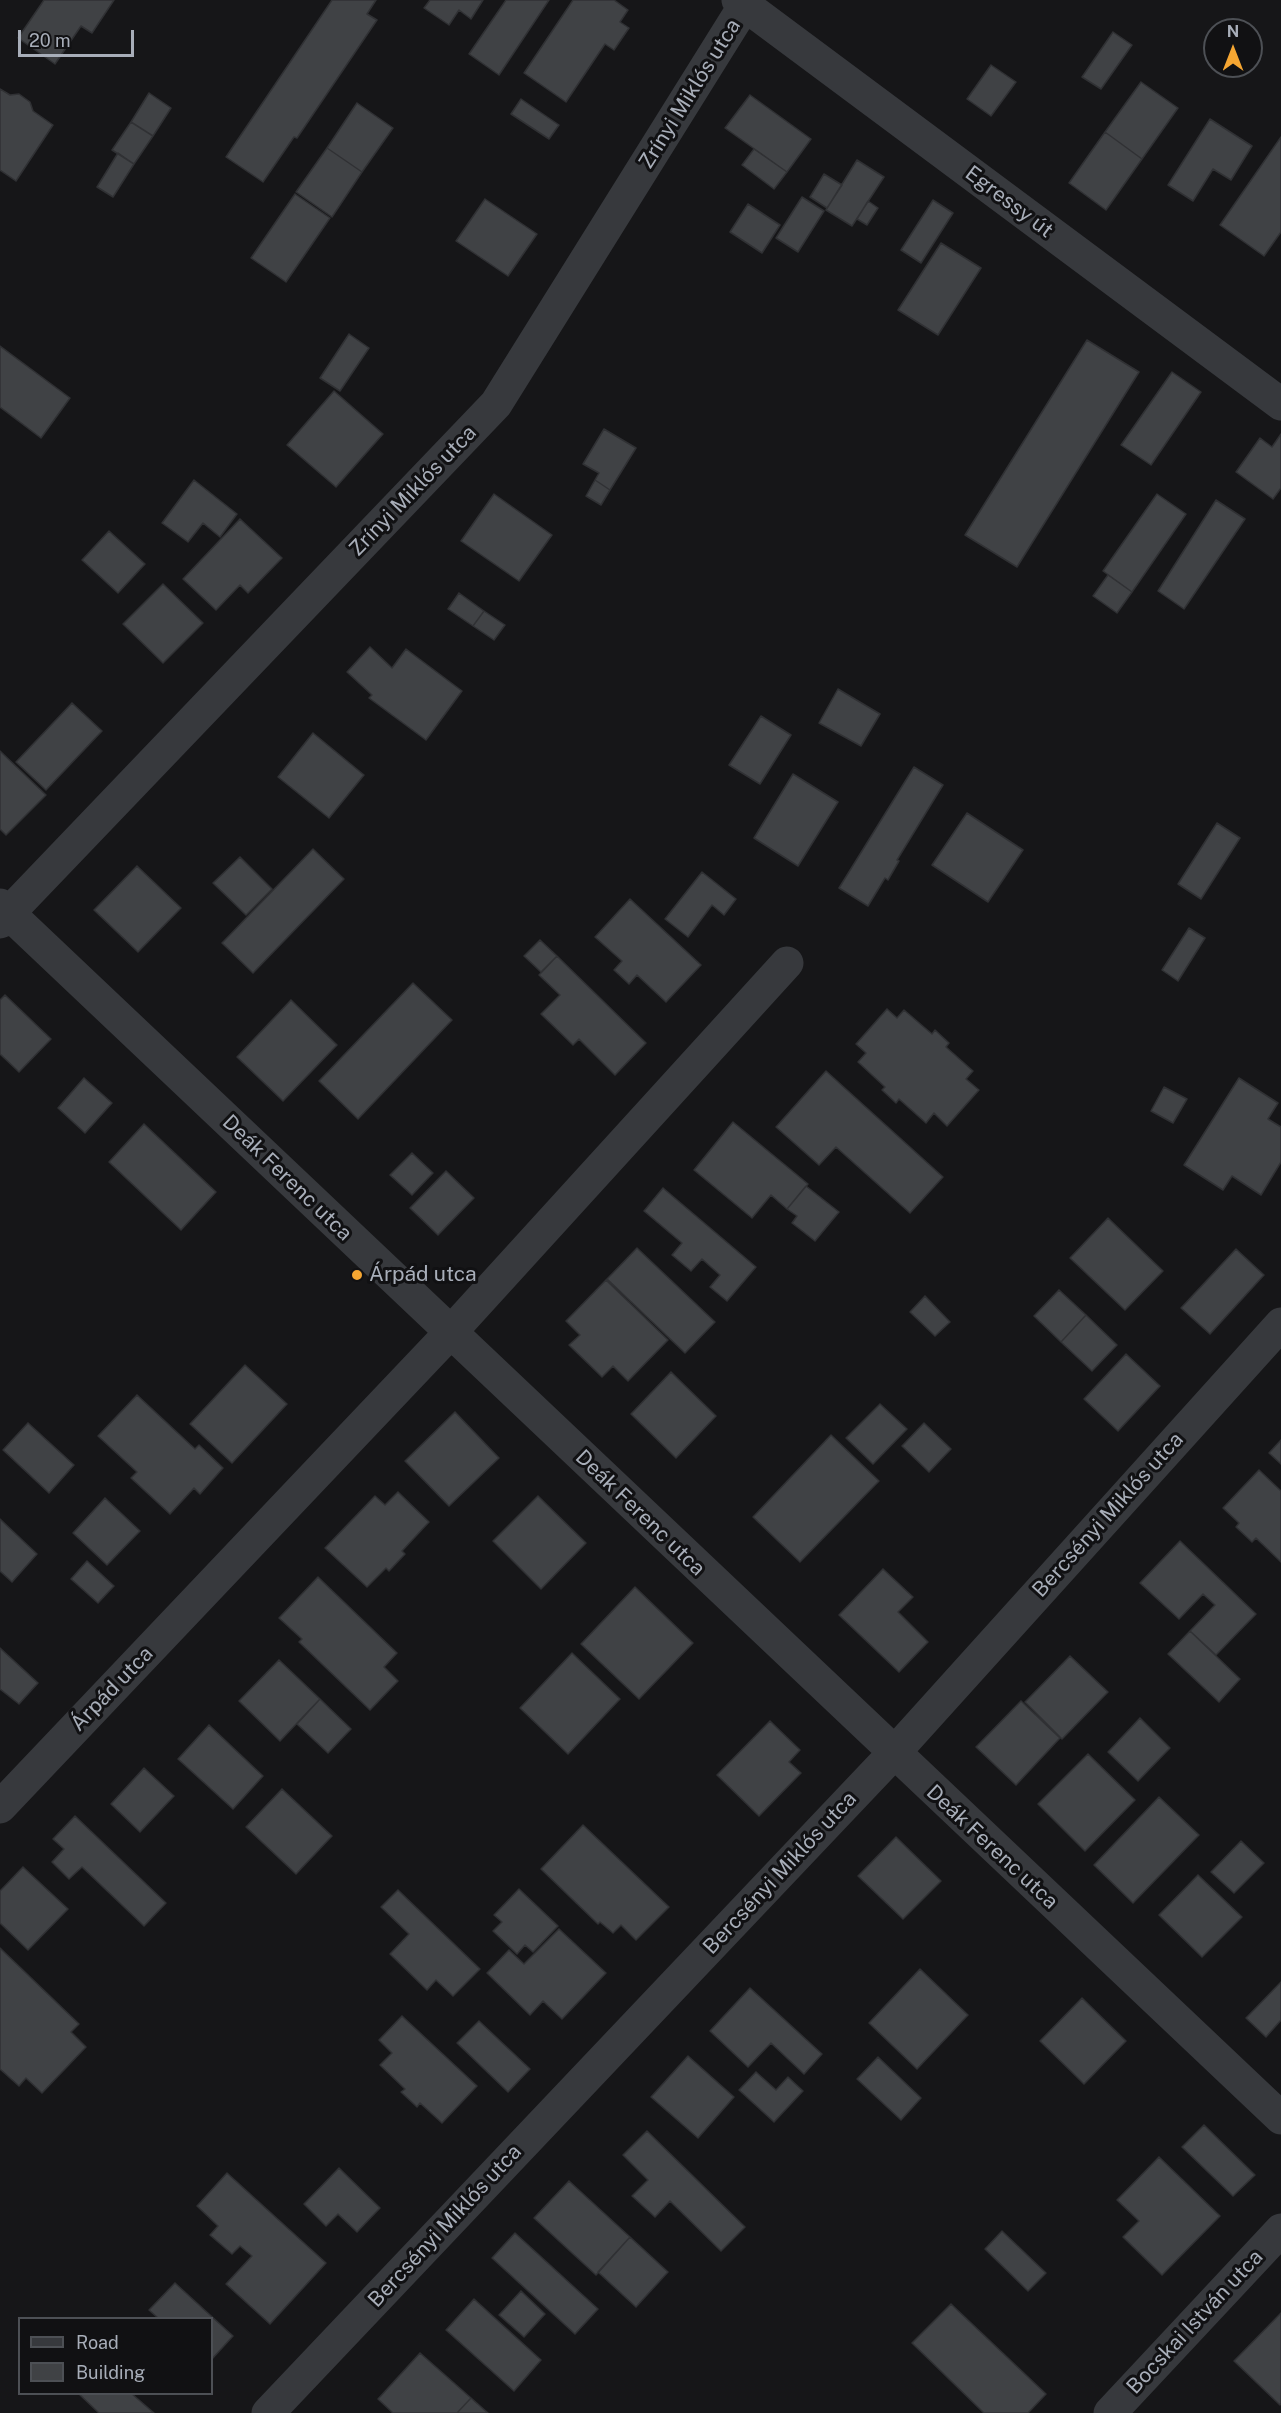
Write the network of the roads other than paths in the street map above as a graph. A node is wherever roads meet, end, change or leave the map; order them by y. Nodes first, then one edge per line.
1 (744, 2) edge
2 (1281, 404) edge
3 (3, 913) edge
4 (787, 963) dead end
5 (1281, 1324) edge
6 (450, 1333) junction
7 (893, 1754) junction
8 (0, 1807) edge
9 (1281, 2118) edge
10 (1281, 2230) edge
11 (268, 2413) edge
12 (1110, 2413) edge

1 - 2 street, Egressy út
1 - 3 street, Zrínyi Miklós utca
3 - 6 street, Deák Ferenc utca
4 - 6 street, Árpád utca
5 - 7 street, Bercsényi Miklós utca
6 - 7 street, Deák Ferenc utca
6 - 8 street, Árpád utca
7 - 9 street, Deák Ferenc utca
7 - 11 street, Bercsényi Miklós utca
10 - 12 street, Bocskai István utca

